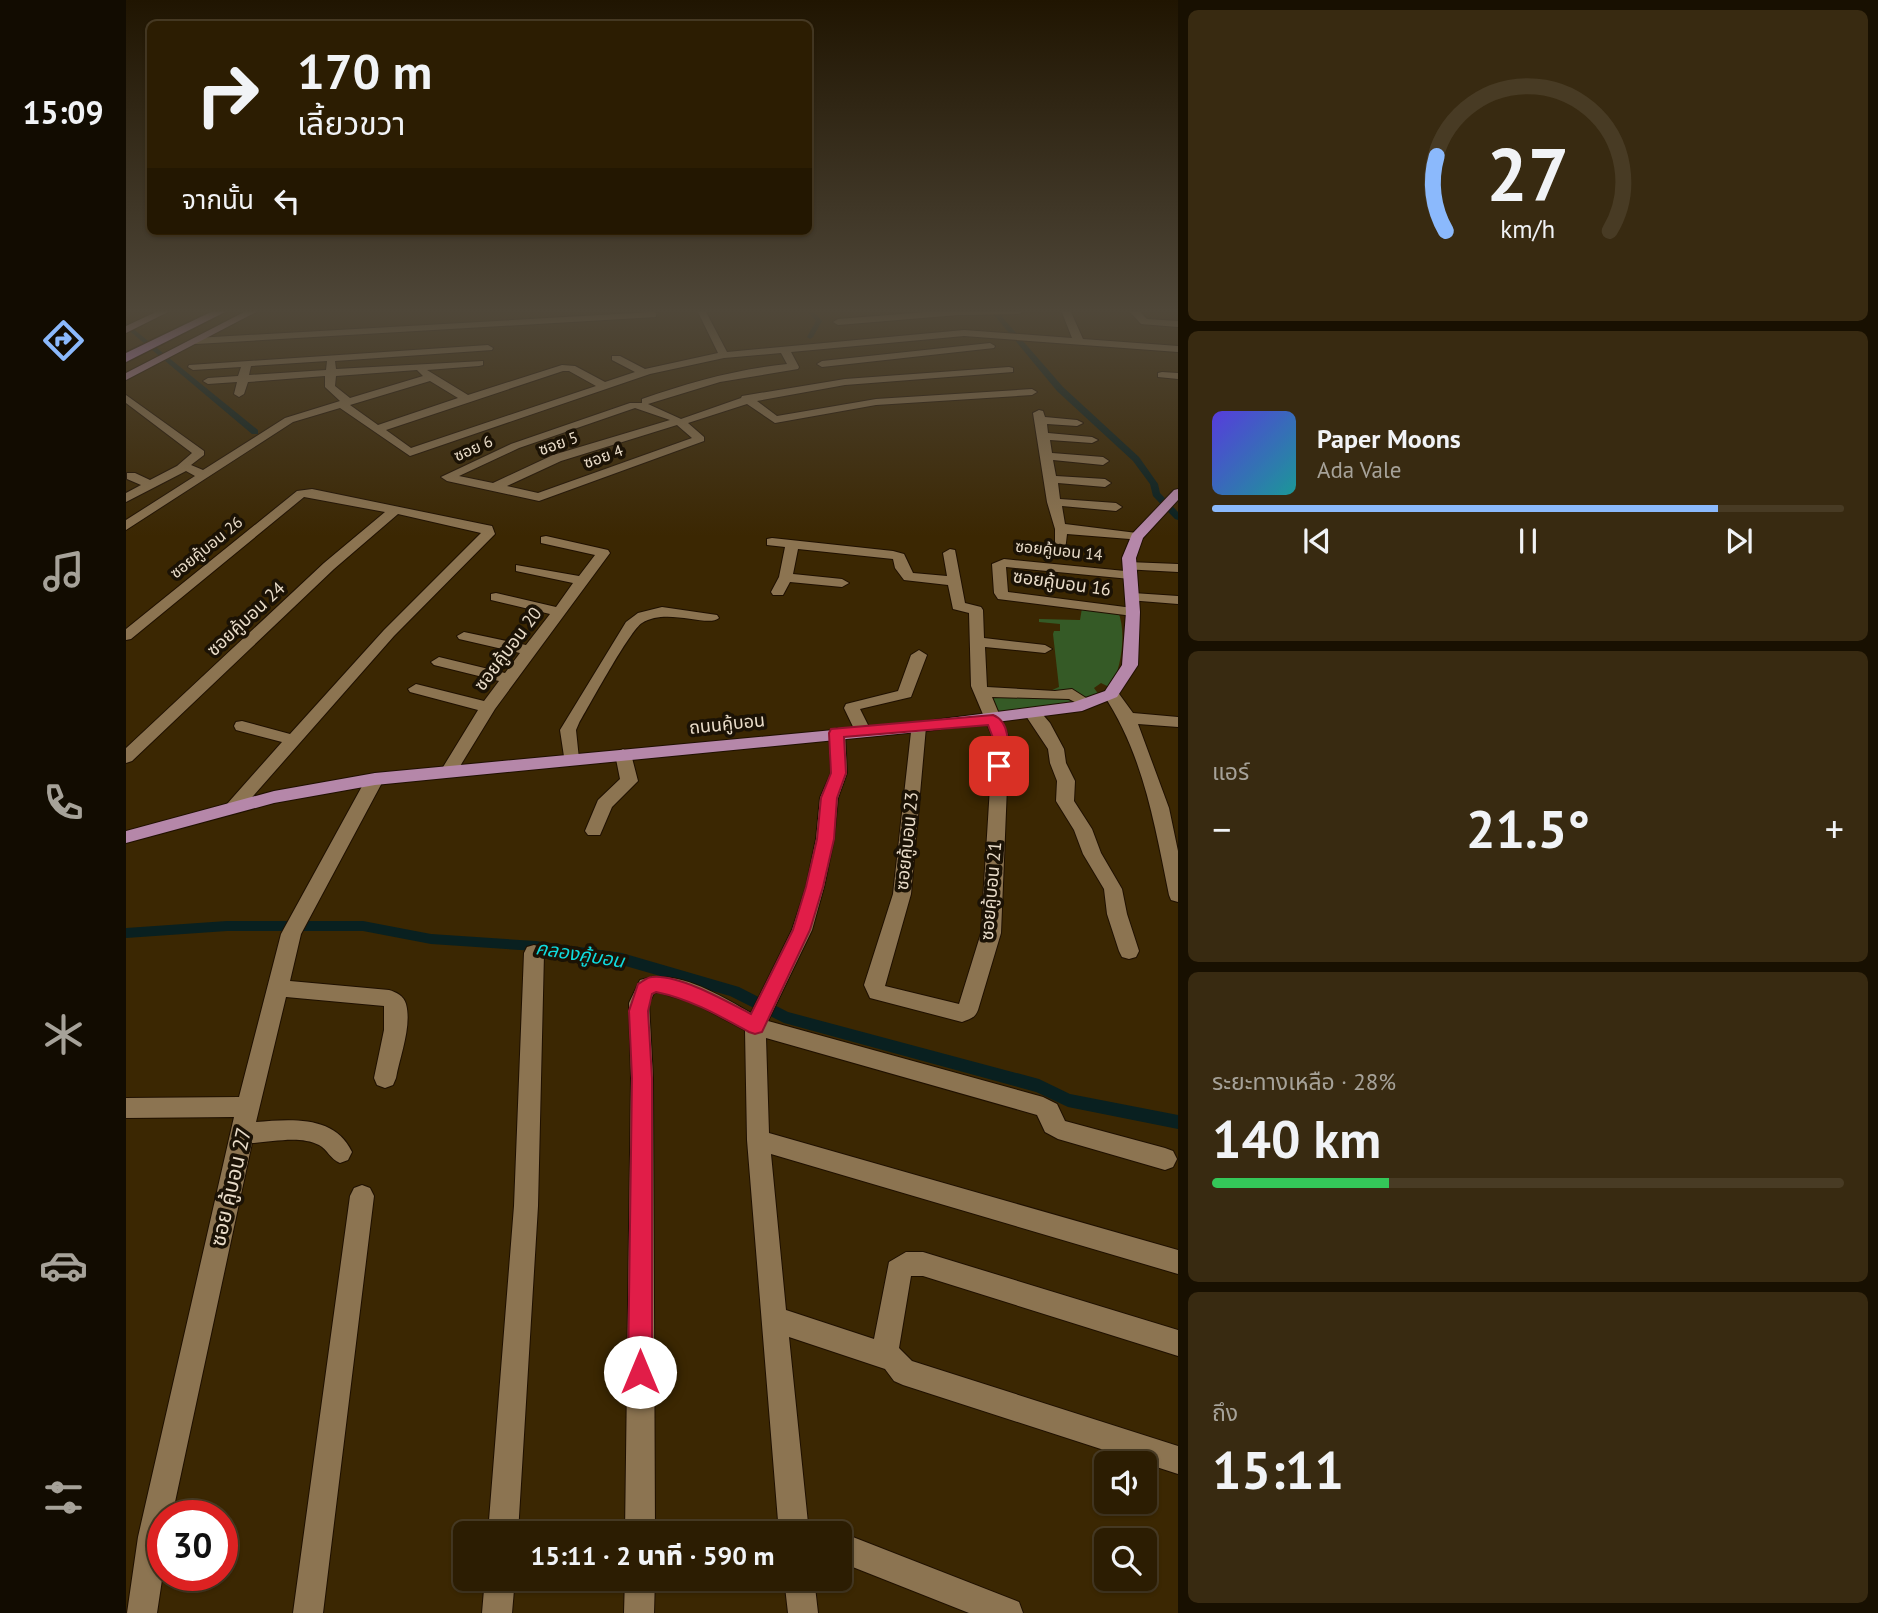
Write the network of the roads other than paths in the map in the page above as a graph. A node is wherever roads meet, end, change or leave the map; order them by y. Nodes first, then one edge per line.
1 (241, 385) edge
2 (285, 385) edge
3 (330, 385) edge
4 (407, 385) edge
5 (445, 385) edge
6 (507, 385) edge
7 (697, 385) edge
8 (825, 385) edge
9 (1027, 385) edge
10 (604, 386) edge
11 (284, 391) dead end
12 (239, 394) dead end
13 (126, 398) edge
14 (466, 398) junction
15 (746, 398) junction
16 (646, 401) dead end
17 (346, 403) junction
18 (680, 421) junction
19 (1077, 423) dead end
20 (376, 429) junction
21 (1042, 436) junction
22 (1092, 440) dead end
23 (1045, 456) junction
24 (1102, 461) dead end
25 (184, 467) junction
26 (203, 475) junction
27 (131, 476) dead end
28 (1050, 479) junction
29 (1105, 483) dead end
30 (151, 485) junction
31 (493, 488) junction
32 (1175, 497) edge
33 (126, 498) edge
34 (1053, 502) junction
35 (1116, 507) dead end
36 (394, 511) junction
37 (126, 526) edge
38 (1061, 529) junction
39 (1137, 537) junction
40 (546, 540) dead end
41 (772, 542) dead end
42 (792, 545) junction
43 (1060, 548) dead end
44 (950, 553) dead end
45 (521, 568) dead end
46 (1178, 568) edge
47 (1129, 570) junction
48 (786, 577) junction
49 (1000, 578) joint
50 (583, 580) junction
51 (954, 581) junction
52 (842, 583) dead end
53 (778, 592) dead end
54 (496, 597) dead end
55 (1178, 600) edge
56 (1133, 604) junction
57 (560, 612) junction
58 (712, 618) dead end
59 (126, 636) edge
60 (464, 636) dead end
61 (979, 642) junction
62 (1045, 649) dead end
63 (530, 651) junction
64 (919, 655) dead end
65 (439, 662) dead end
66 (509, 679) junction
67 (416, 689) dead end
68 (982, 692) junction
69 (1111, 694) junction
70 (1086, 703) junction
71 (488, 707) junction
72 (1032, 713) junction
73 (1128, 718) junction
74 (993, 719) junction
75 (1178, 722) edge
76 (242, 726) dead end
77 (918, 727) junction
78 (863, 731) junction
79 (837, 733) junction
80 (294, 740) junction
81 (623, 754) junction
82 (126, 757) edge
83 (571, 758) junction
84 (448, 772) junction
85 (375, 779) junction
86 (233, 808) junction
87 (594, 831) dead end
88 (126, 837) edge
89 (1176, 876) edge
90 (1178, 895) edge
91 (1129, 951) dead end
92 (534, 953) dead end
93 (278, 988) junction
94 (918, 1004) joint
95 (755, 1026) junction
96 (385, 1078) dead end
97 (248, 1107) junction
98 (126, 1108) edge
99 (242, 1133) junction
100 (758, 1140) junction
101 (340, 1152) dead end
102 (1165, 1159) dead end
103 (362, 1196) dead end
104 (1178, 1262) edge
105 (775, 1320) junction
106 (1178, 1343) edge
107 (885, 1356) junction
108 (1178, 1460) edge
109 (504, 1521) edge
110 (640, 1521) edge
111 (797, 1521) edge
112 (852, 1552) edge
113 (499, 1591) edge
114 (639, 1591) edge
115 (800, 1591) edge
116 (142, 1613) edge
117 (308, 1613) edge
118 (497, 1613) edge
119 (639, 1613) edge
120 (803, 1613) edge
121 (1009, 1613) edge

1 - 12 street
2 - 11 street
3 - 17 street
4 - 17 street
5 - 14 street
6 - 14 street
7 - 16 street
8 - 15 street, ซอย 5
9 - 15 street
10 - 20 street
13 - 25 street
14 - 20 street
15 - 18 street, ซอย 5
17 - 20 street
17 - 26 street
18 - 31 street, ซอย 5
18 - 31 street, ซอย 4
18 - 31 street, ซอย 6
19 - 21 street
21 - 22 street
21 - 23 street
23 - 24 street
23 - 28 street
25 - 26 street
25 - 30 street
26 - 37 street
27 - 30 street
28 - 29 street
28 - 34 street
30 - 33 street
32 - 39 main road
34 - 35 street
34 - 38 street
36 - 59 street, ซอยคู้บอน 26
36 - 80 street
36 - 82 street, ซอยคู้บอน 24
38 - 39 street
38 - 43 street
39 - 47 main road
40 - 50 street, ซอยคู้บอน 20
41 - 42 street
42 - 48 street
42 - 51 street
44 - 51 street
45 - 50 street
46 - 47 street
47 - 49 street, ซอยคู้บอน 14
47 - 56 main road
48 - 52 street
48 - 53 street
49 - 56 street, ซอยคู้บอน 16
50 - 57 street, ซอยคู้บอน 20
51 - 61 street
54 - 57 street
55 - 56 street
56 - 69 main road
57 - 63 street, ซอยคู้บอน 20
58 - 83 street
60 - 63 street
61 - 62 street
61 - 68 street
63 - 66 street, ซอยคู้บอน 20
64 - 78 street
65 - 66 street
66 - 71 street, ซอยคู้บอน 20
67 - 71 street
68 - 70 street
68 - 74 street
69 - 70 main road, ถนนคู้บอน
69 - 73 street
70 - 72 main road, ถนนคู้บอน
71 - 84 street, ซอยคู้บอน 20
72 - 74 main road, ถนนคู้บอน
72 - 91 street
73 - 75 street
73 - 89 street
74 - 77 main road, ถนนคู้บอน
74 - 94 street, ซอยคู้บอน 21
76 - 80 street
77 - 78 main road, ถนนคู้บอน
77 - 94 street, ซอยคู้บอน 23
78 - 79 main road, ถนนคู้บอน
79 - 81 main road, ถนนคู้บอน
79 - 95 street
80 - 86 street
81 - 83 main road, ถนนคู้บอน
81 - 87 street
83 - 84 main road, ถนนคู้บอน
84 - 85 main road, ถนนคู้บอน
85 - 86 main road, ถนนคู้บอน
85 - 93 street, ซอย คู้บอน 27
86 - 88 main road, ถนนคู้บอน
89 - 90 street
92 - 109 street
93 - 96 street
93 - 97 street, ซอย คู้บอน 27
95 - 100 street
95 - 102 street
95 - 110 street
97 - 98 street
97 - 99 street, ซอย คู้บอน 27
99 - 101 street
99 - 116 street, ซอย คู้บอน 27
100 - 104 street
100 - 105 street
103 - 117 street
105 - 107 street
105 - 111 street
106 - 107 street
107 - 108 street
112 - 121 street
113 - 118 street
114 - 119 street
115 - 120 street

